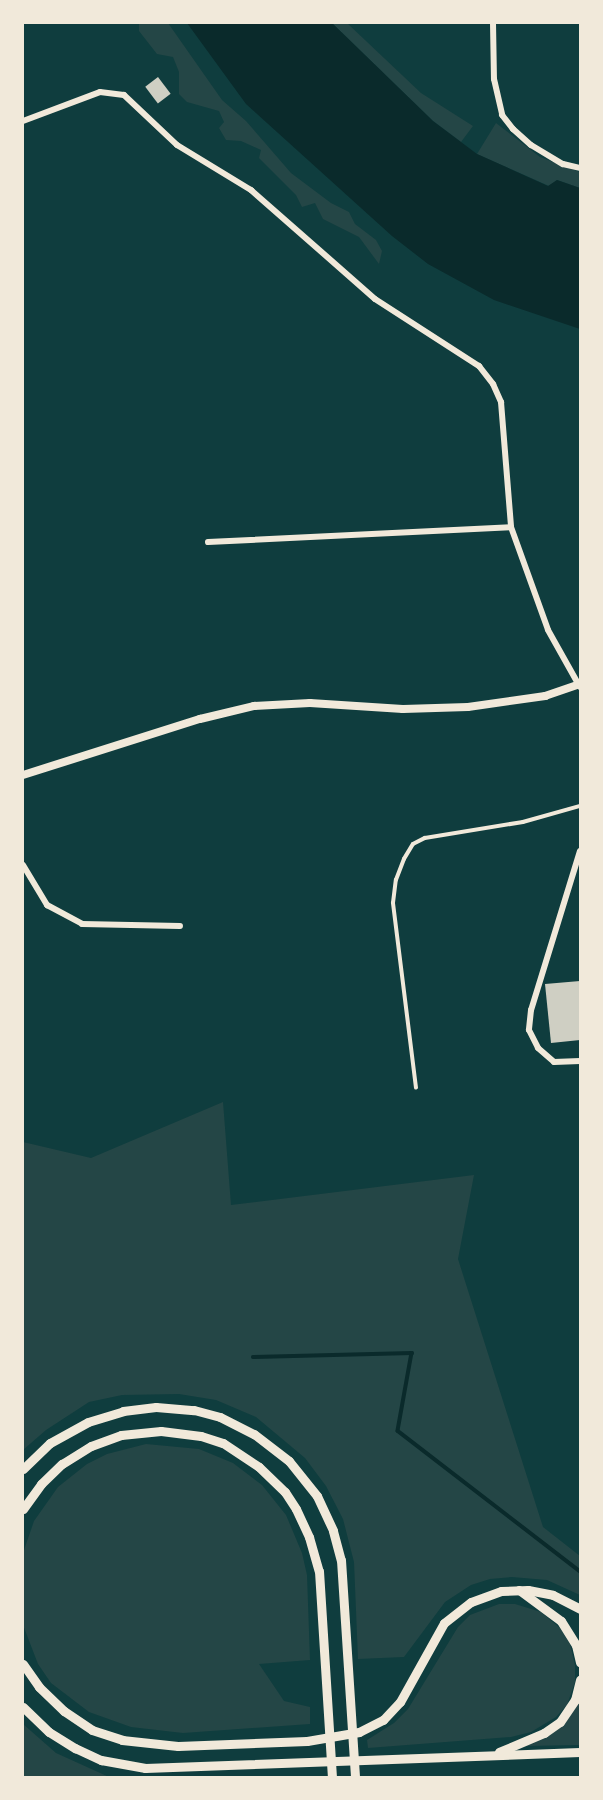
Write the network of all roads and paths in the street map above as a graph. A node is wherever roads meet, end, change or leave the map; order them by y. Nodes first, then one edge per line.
1 (493, 23) edge
2 (23, 121) edge
3 (580, 168) edge
4 (510, 527) junction
5 (208, 542) dead end
6 (580, 685) edge
7 (23, 775) edge
8 (580, 806) edge
9 (580, 852) edge
10 (23, 865) edge
11 (180, 926) dead end
12 (580, 1061) edge
13 (416, 1088) dead end
14 (23, 1469) edge
15 (23, 1509) edge
16 (518, 1589) junction
17 (580, 1609) edge
18 (580, 1663) edge
19 (23, 1664) edge
20 (580, 1680) edge
21 (23, 1707) edge
22 (580, 1752) edge
23 (491, 1755) junction
24 (332, 1777) edge
25 (355, 1777) edge

1 - 3 street
2 - 4 street
4 - 5 street
4 - 6 street
6 - 7 street
8 - 13 lane
9 - 12 street
10 - 11 street
14 - 25 main road
15 - 24 main road
16 - 17 main road
16 - 18 main road
16 - 19 main road
20 - 23 main road
21 - 23 main road
22 - 23 main road

